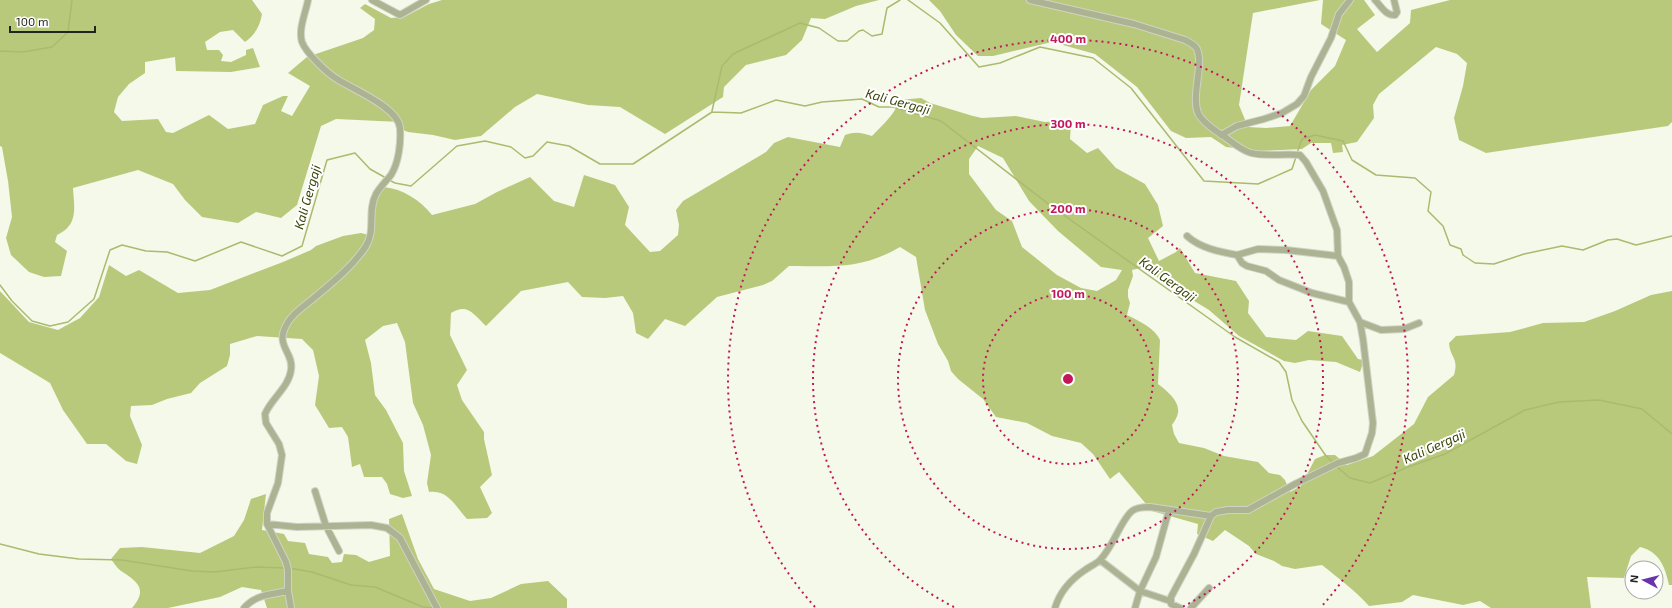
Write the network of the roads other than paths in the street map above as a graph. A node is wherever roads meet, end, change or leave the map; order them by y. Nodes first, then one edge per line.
1 (308, 0) edge
2 (372, 0) edge
3 (426, 0) edge
4 (1030, 0) edge
5 (1350, 0) edge
6 (1375, 0) edge
7 (1394, 0) edge
8 (1221, 135) junction
9 (1187, 236) dead end
10 (1237, 255) junction
11 (1338, 256) junction
12 (1349, 302) junction
13 (1360, 322) junction
14 (1419, 323) dead end
15 (315, 491) dead end
16 (1169, 510) junction
17 (1211, 516) junction
18 (268, 524) junction
19 (326, 526) junction
20 (339, 551) dead end
21 (1100, 560) junction
22 (1209, 588) dead end
23 (288, 591) junction
24 (1140, 591) junction
25 (1171, 605) edge
26 (244, 608) edge
27 (291, 608) edge
28 (437, 608) edge
29 (1055, 608) edge
30 (1135, 608) edge
31 (1180, 608) edge
32 (1191, 608) edge

1 - 18 street
2 - 3 street
4 - 8 street
5 - 8 street
6 - 7 street
8 - 11 street
9 - 10 street
10 - 11 street
10 - 12 street
11 - 12 street
12 - 13 street
13 - 14 street
13 - 17 street
15 - 19 street
16 - 17 street
16 - 21 street
16 - 24 street
17 - 25 street
18 - 19 street
18 - 23 street
19 - 20 street
19 - 28 street
21 - 24 street
21 - 29 street
22 - 32 street
23 - 26 street
23 - 27 street
24 - 25 street
24 - 30 street
25 - 31 street

